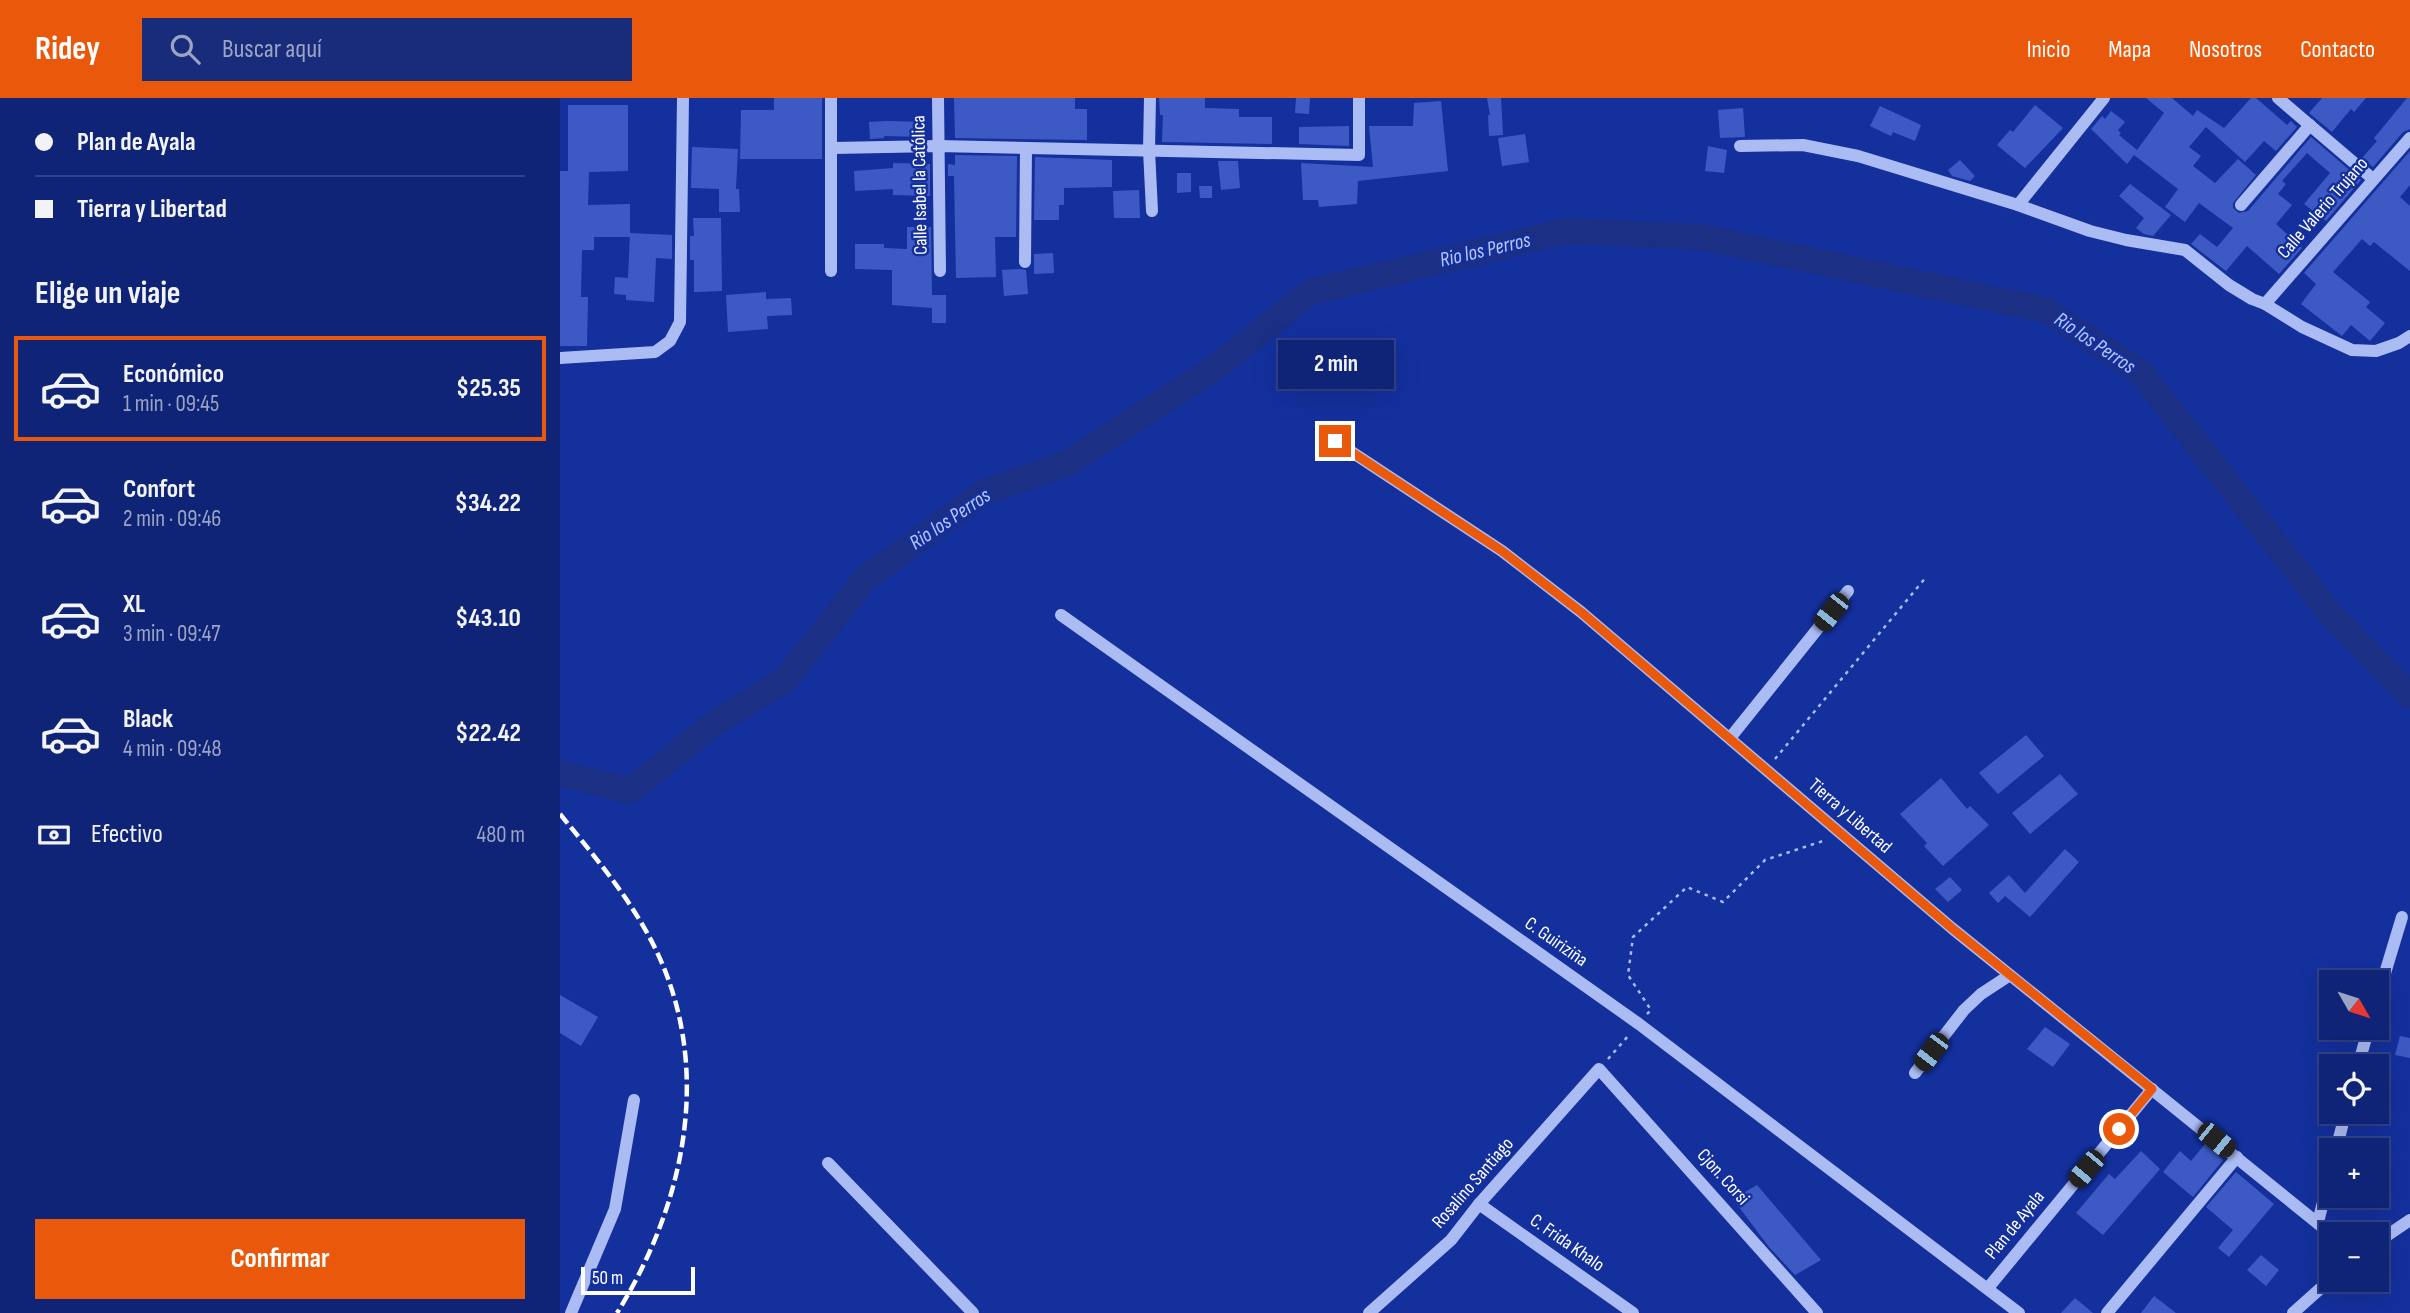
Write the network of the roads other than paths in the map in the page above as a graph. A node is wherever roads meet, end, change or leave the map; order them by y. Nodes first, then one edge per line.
1 (684, 98) edge
2 (831, 98) edge
3 (938, 98) edge
4 (1150, 98) edge
5 (1359, 98) edge
6 (2104, 98) edge
7 (2278, 98) edge
8 (2310, 125) junction
9 (2410, 138) edge
10 (938, 146) junction
11 (1740, 146) dead end
12 (833, 148) junction
13 (1026, 148) junction
14 (1149, 150) junction
15 (2373, 179) junction
16 (2018, 205) junction
17 (2241, 205) dead end
18 (1152, 211) dead end
19 (1026, 262) dead end
20 (831, 271) dead end
21 (940, 271) dead end
22 (2264, 304) junction
23 (2410, 336) edge
24 (560, 358) edge
25 (1335, 441) dead end
26 (1848, 591) dead end
27 (1061, 615) dead end
28 (1730, 738) junction
29 (2402, 917) dead end
30 (2386, 970) edge
31 (2011, 975) junction
32 (1599, 1069) joint
33 (1915, 1073) dead end
34 (2152, 1089) junction
35 (634, 1100) dead end
36 (2237, 1157) junction
37 (828, 1163) dead end
38 (1479, 1204) junction
39 (2322, 1208) edge
40 (2410, 1220) edge
41 (2318, 1222) joint
42 (2389, 1234) edge
43 (1988, 1288) junction
44 (2319, 1290) edge
45 (571, 1313) edge
46 (974, 1313) edge
47 (1368, 1313) edge
48 (1633, 1313) edge
49 (1818, 1313) edge
50 (2019, 1313) edge
51 (2107, 1313) edge
52 (2293, 1313) edge

1 - 24 street
2 - 12 street
3 - 10 street, Calle Isabel la Católica
4 - 14 street
5 - 14 street
6 - 16 street
7 - 8 street
8 - 15 street
8 - 17 street
9 - 15 street, Calle Valerio Trujano
10 - 12 street
10 - 13 street
10 - 21 street, Calle Isabel la Católica
11 - 16 street
12 - 20 street
13 - 14 street
13 - 19 street
14 - 18 street
15 - 22 street, Calle Valerio Trujano
16 - 22 street
22 - 23 street
25 - 28 street, Tierra y Libertad
26 - 28 street
27 - 43 street, C. Guiriziña
28 - 31 street, Tierra y Libertad
29 - 30 street
31 - 33 street
31 - 34 street, Tierra y Libertad
32 - 38 street, Rosalino Santiago
32 - 49 street, Cjon. Corsi
34 - 36 street, Tierra y Libertad
34 - 43 street, Plan de Ayala
35 - 45 street
36 - 41 street, Tierra y Libertad
36 - 51 street
37 - 46 street
38 - 47 street, Rosalino Santiago
38 - 48 street, C. Frida Khalo
39 - 41 street
40 - 42 street
43 - 50 street, C. Guiriziña
44 - 52 street

